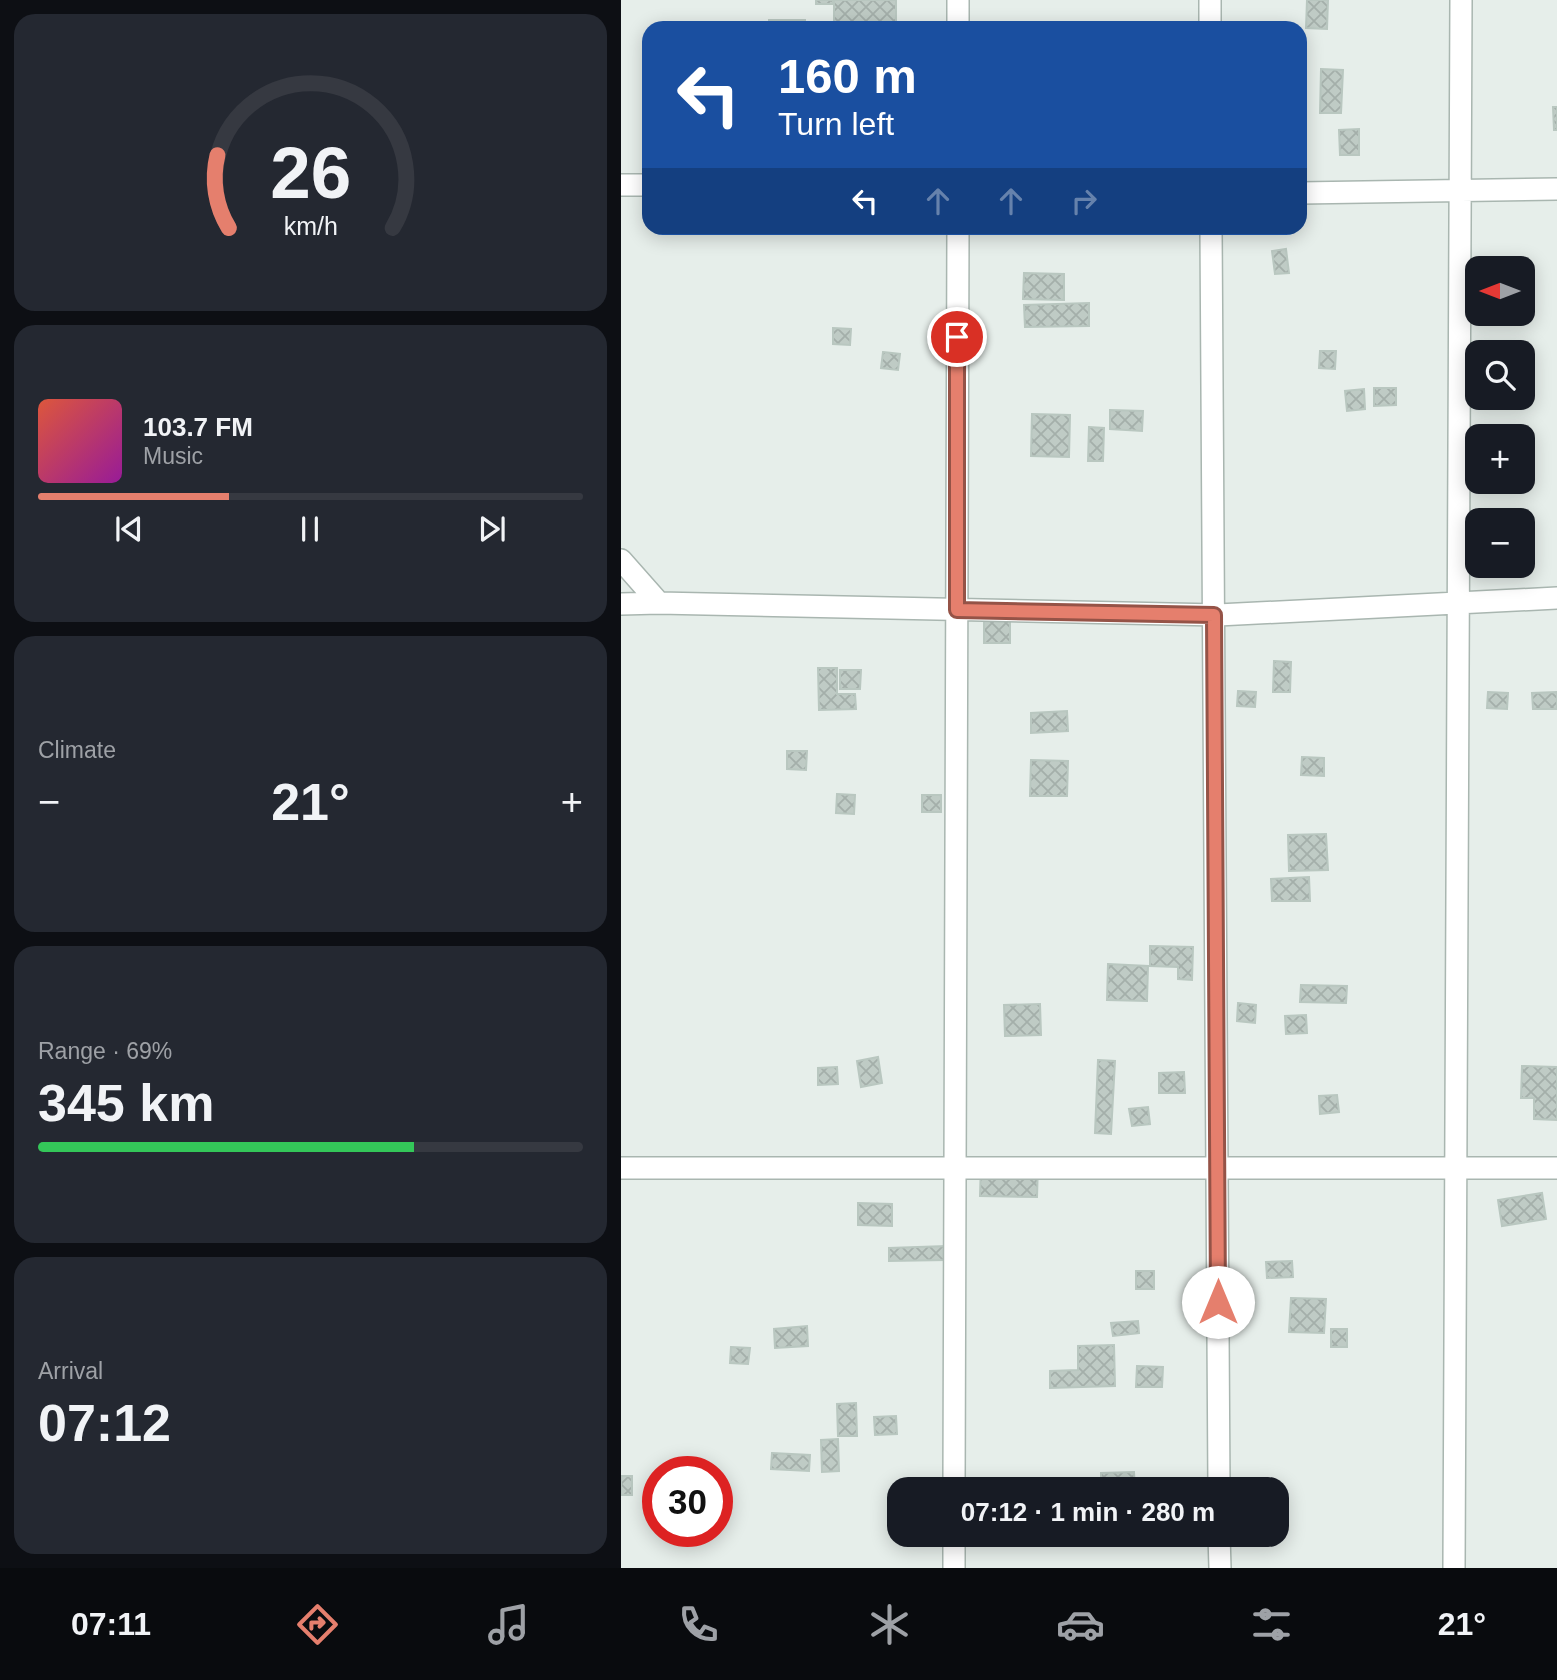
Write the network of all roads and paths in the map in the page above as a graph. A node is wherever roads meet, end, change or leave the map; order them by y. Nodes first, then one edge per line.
1 (958, 0) edge
2 (1210, 0) edge
3 (1461, 0) edge
4 (958, 21) edge
5 (1210, 21) edge
6 (621, 185) edge
7 (642, 186) edge
8 (1557, 189) edge
9 (1460, 191) junction
10 (1307, 193) edge
11 (958, 235) edge
12 (1211, 235) edge
13 (621, 560) edge
14 (1557, 598) edge
15 (659, 603) junction
16 (1459, 603) junction
17 (621, 604) edge
18 (957, 610) junction
19 (1214, 615) junction
20 (621, 1168) edge
21 (955, 1168) junction
22 (1217, 1168) junction
23 (1456, 1168) junction
24 (1557, 1168) edge
25 (954, 1477) edge
26 (1219, 1477) edge
27 (954, 1547) edge
28 (1219, 1547) edge
29 (954, 1568) edge
30 (1220, 1568) edge
31 (1454, 1568) edge

1 - 4 street
2 - 5 street
3 - 9 street
6 - 7 street
8 - 9 street
9 - 10 street
9 - 16 street
11 - 18 street
12 - 19 street
13 - 15 street
14 - 16 street
15 - 17 street
15 - 18 street
16 - 19 street
16 - 23 street
18 - 19 street
18 - 21 street
19 - 22 street
20 - 21 street
21 - 22 street
21 - 25 street
22 - 23 street
22 - 26 street
23 - 24 street
23 - 31 street
27 - 29 street
28 - 30 street

